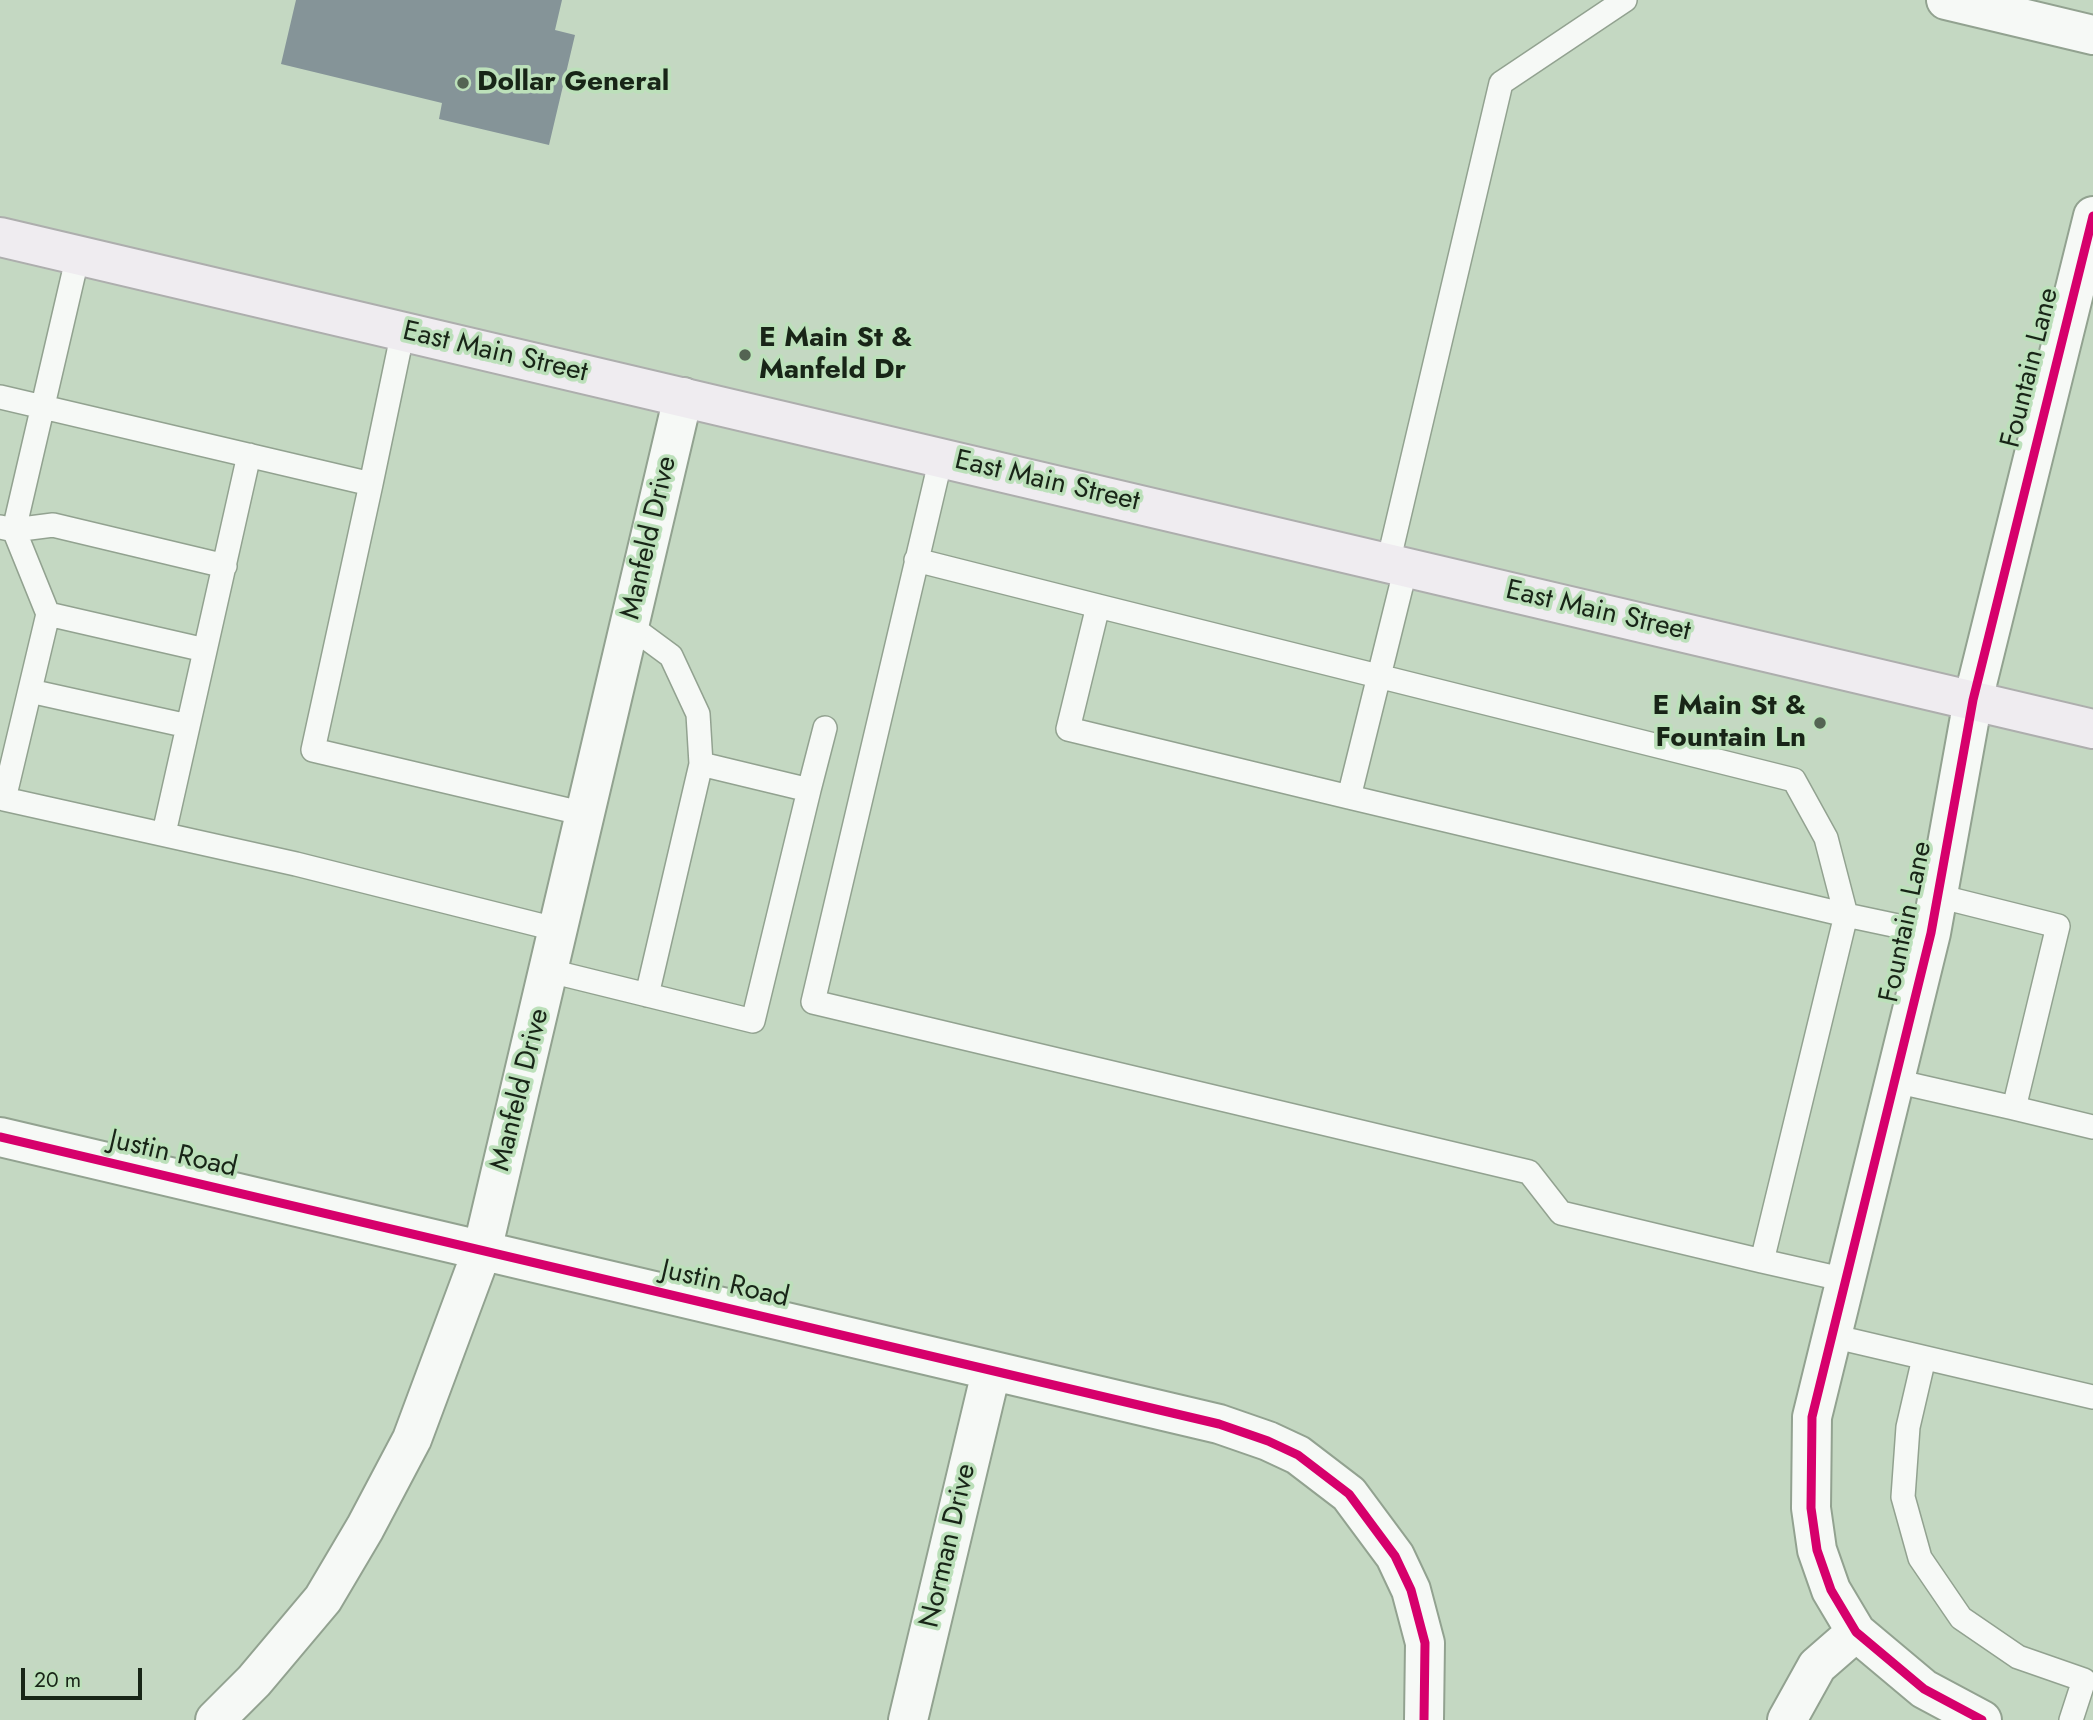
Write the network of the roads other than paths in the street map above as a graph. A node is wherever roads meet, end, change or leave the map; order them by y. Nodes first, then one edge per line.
1 (1625, 0) edge
2 (1947, 0) edge
3 (2093, 35) edge
4 (2093, 216) edge
5 (0, 237) edge
6 (78, 255) junction
7 (403, 331) junction
8 (0, 397) edge
9 (683, 397) junction
10 (43, 407) junction
11 (249, 456) junction
12 (941, 458) junction
13 (371, 484) junction
14 (7, 528) edge
15 (916, 560) junction
16 (1397, 565) junction
17 (225, 566) junction
18 (1098, 606) junction
19 (48, 614) junction
20 (629, 625) junction
21 (205, 650) junction
22 (1378, 678) junction
23 (30, 691) junction
24 (1973, 701) junction
25 (188, 726) junction
26 (825, 728) dead end
27 (2093, 729) edge
28 (701, 764) junction
29 (809, 790) junction
30 (1349, 797) junction
31 (585, 814) junction
32 (164, 833) junction
33 (1938, 896) junction
34 (1846, 915) junction
35 (559, 930) junction
36 (1931, 933) junction
37 (550, 971) junction
38 (647, 995) junction
39 (1895, 1081) junction
40 (2014, 1108) junction
41 (2093, 1127) edge
42 (0, 1137) edge
43 (482, 1251) junction
44 (1762, 1261) junction
45 (1846, 1280) junction
46 (1832, 1336) junction
47 (1924, 1358) junction
48 (991, 1372) junction
49 (2093, 1397) edge
50 (1856, 1632) junction
51 (2088, 1681) edge
52 (215, 1720) edge
53 (908, 1720) edge
54 (1424, 1720) edge
55 (1787, 1720) edge
56 (1982, 1720) edge
57 (2071, 1720) edge

1 - 16 lane
2 - 3 street
4 - 24 street, Fountain Lane
5 - 6 main road, East Main Street
6 - 7 main road, East Main Street
6 - 10 lane
7 - 9 main road, East Main Street
7 - 13 lane
8 - 10 lane
9 - 12 main road, East Main Street
9 - 20 street, Manfeld Drive
10 - 11 lane
10 - 14 lane
11 - 13 lane
11 - 17 lane
12 - 15 lane
12 - 16 main road, East Main Street
13 - 31 lane
14 - 17 lane
14 - 19 lane
15 - 18 lane
15 - 44 lane
16 - 22 lane
16 - 24 main road, East Main Street
17 - 21 lane
18 - 22 lane
18 - 30 lane
19 - 21 lane
19 - 23 lane
20 - 28 lane
20 - 31 street, Manfeld Drive
21 - 25 lane
22 - 30 lane
22 - 34 lane
23 - 25 lane
23 - 32 lane
24 - 27 main road, East Main Street
24 - 33 street, Fountain Lane
25 - 32 lane
26 - 29 lane
28 - 29 lane
28 - 38 lane
29 - 38 lane
30 - 34 lane
31 - 35 street, Manfeld Drive
32 - 35 lane
33 - 36 street, Fountain Lane
33 - 40 lane
34 - 36 lane
34 - 44 lane
35 - 37 street, Manfeld Drive
36 - 39 street, Fountain Lane
37 - 38 lane
37 - 43 street, Manfeld Drive
39 - 40 lane
39 - 45 street, Fountain Lane
40 - 41 lane
42 - 43 street, Justin Road
43 - 48 street, Justin Road
43 - 52 street, Manfeld Drive
44 - 45 lane
45 - 46 street, Fountain Lane
46 - 47 lane
46 - 50 street, Fountain Lane
47 - 49 lane
47 - 51 lane
48 - 53 street, Norman Drive
48 - 54 street, Justin Road
50 - 55 street
50 - 56 street
51 - 57 lane

